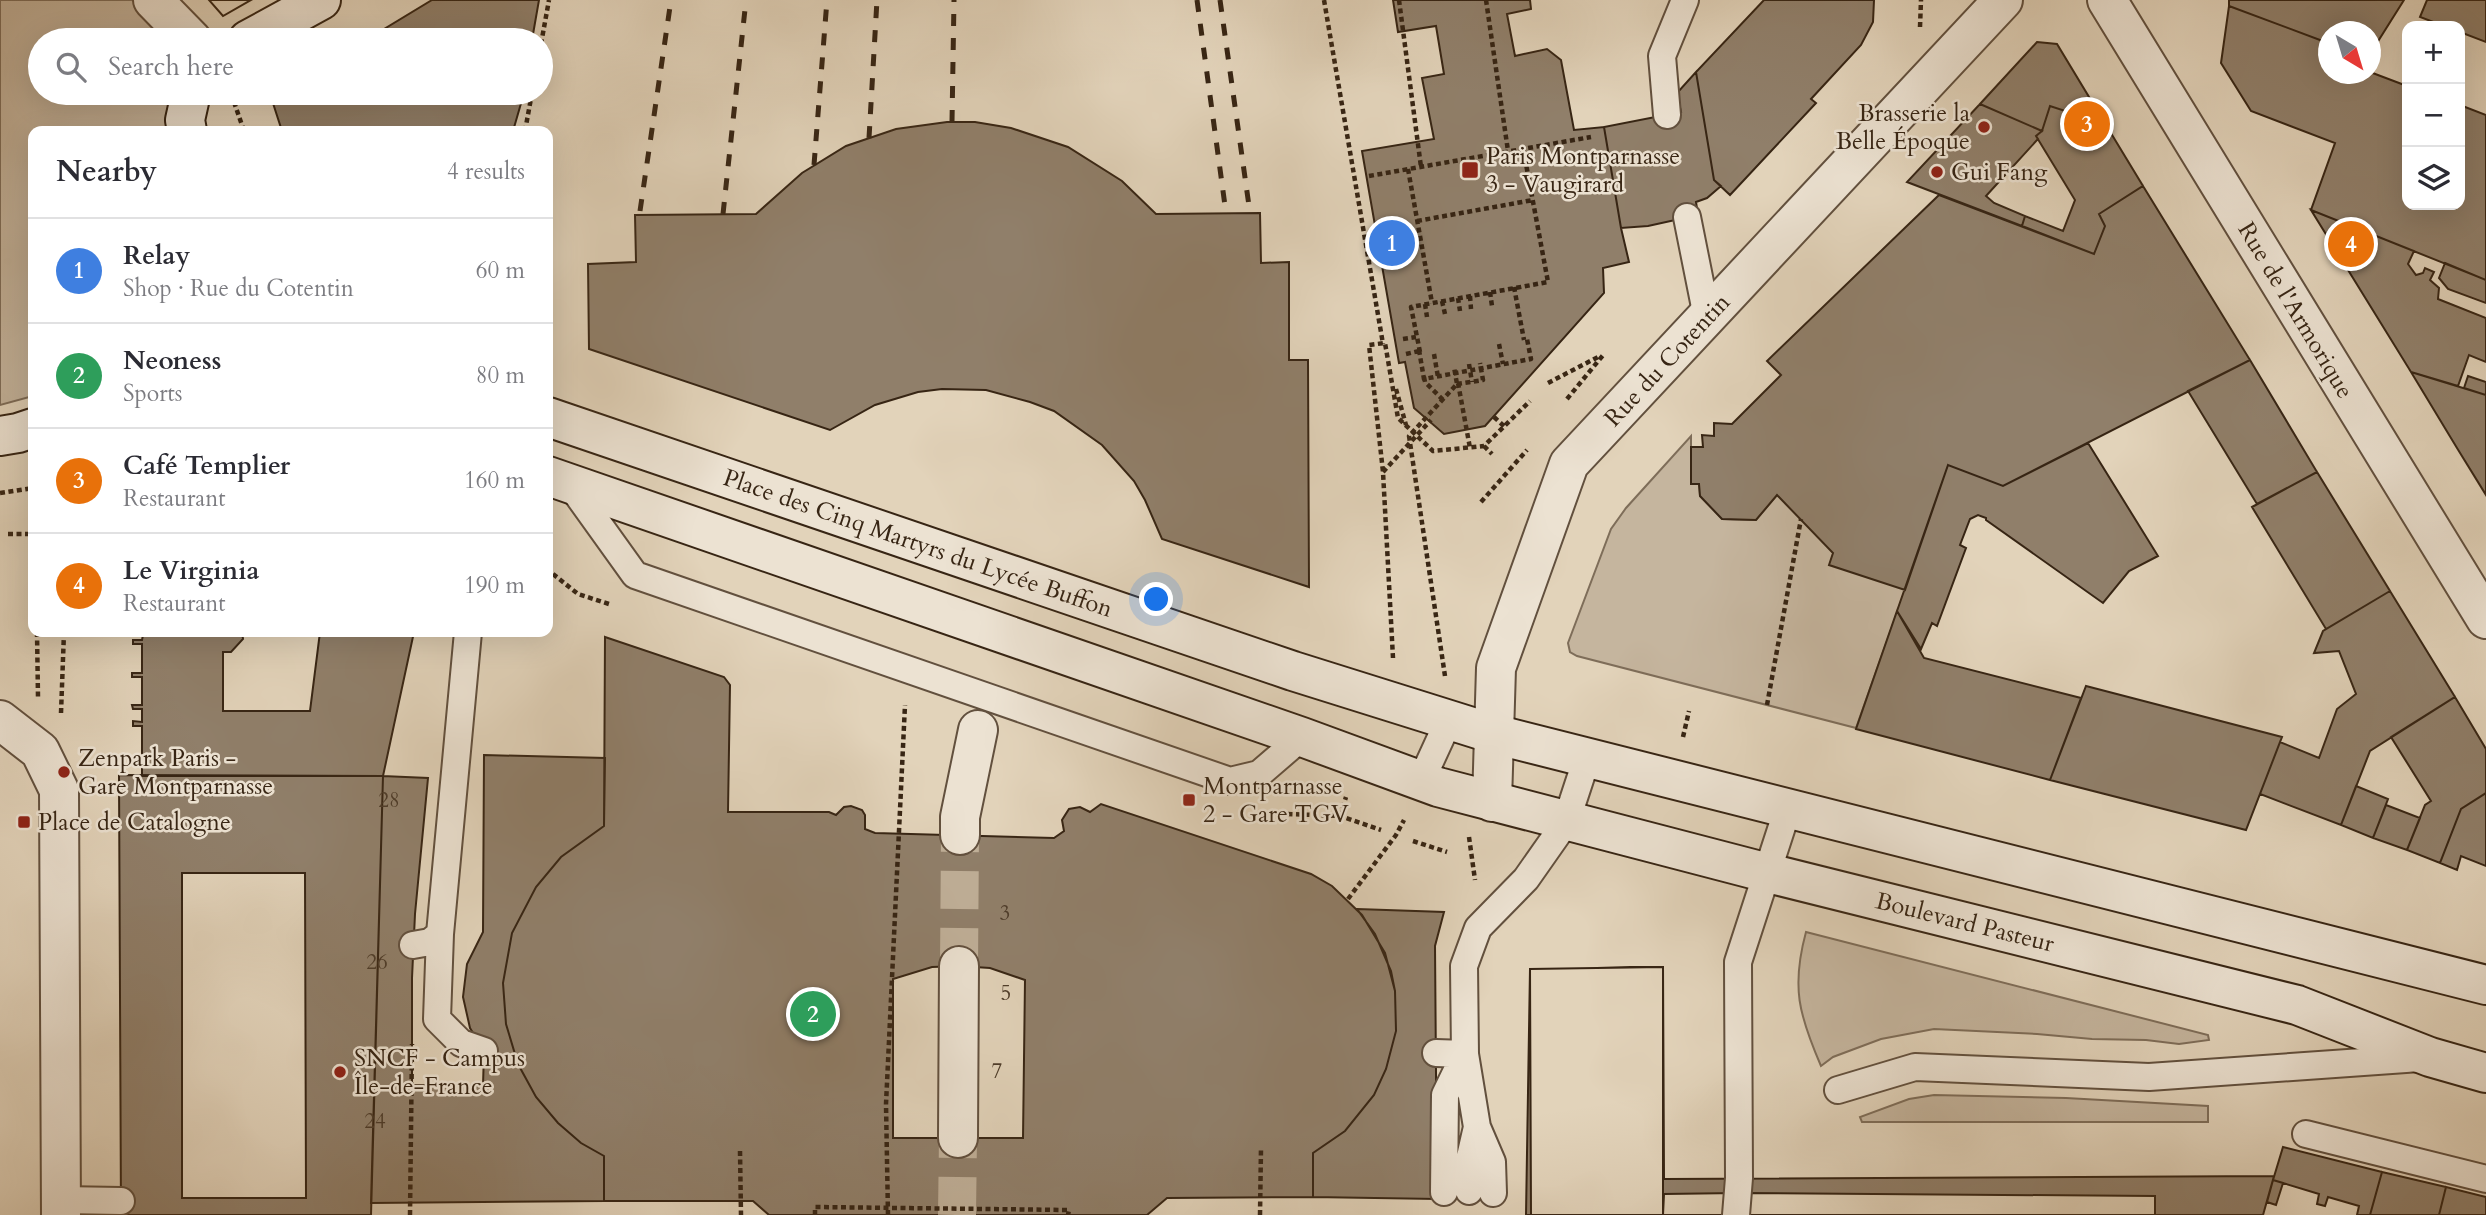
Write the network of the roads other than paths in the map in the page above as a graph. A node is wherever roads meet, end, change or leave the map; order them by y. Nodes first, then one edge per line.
1 (153, 0) edge
2 (321, 0) edge
3 (1685, 0) edge
4 (2003, 0) edge
5 (2107, 0) edge
6 (180, 28) edge
7 (270, 28) edge
8 (188, 105) edge
9 (1667, 115) dead end
10 (186, 126) edge
11 (1687, 217) dead end
12 (1707, 317) junction
13 (553, 419) edge
14 (28, 430) edge
15 (0, 436) edge
16 (559, 480) edge
17 (2470, 567) edge
18 (2486, 619) edge
19 (468, 637) edge
20 (0, 720) edge
21 (1449, 720) junction
22 (978, 730) dead end
23 (1494, 734) junction
24 (1302, 737) junction
25 (1587, 758) junction
26 (1430, 784) junction
27 (1492, 802) junction
28 (1788, 808) junction
29 (1566, 822) junction
30 (960, 835) tunnel mouth
31 (1768, 873) junction
32 (440, 934) junction
33 (413, 946) dead end
34 (959, 965) tunnel mouth
35 (2486, 985) edge
36 (484, 1051) dead end
37 (1436, 1053) dead end
38 (1465, 1054) junction
39 (2430, 1057) junction
40 (2486, 1073) edge
41 (1838, 1090) dead end
42 (2306, 1134) dead end
43 (958, 1138) tunnel mouth
44 (2486, 1179) edge
45 (121, 1201) dead end
46 (61, 1208) edge
47 (1736, 1215) edge

1 - 6 main road
2 - 7 main road
3 - 9 lane
4 - 12 main road, Rue du Cotentin
5 - 17 main road, Rue de l'Armorique
8 - 10 main road
11 - 12 lane
12 - 23 main road, Rue du Cotentin
13 - 21 main road, Place des Cinq Martyrs du Lycée Buffon
14 - 15 main road
16 - 24 main road
16 - 24 lane
17 - 18 main road, Rue de l'Armorique
19 - 32 lane
20 - 46 main road
21 - 23 main road
21 - 26 lane
22 - 30 main road
23 - 25 main road
23 - 27 main road, Rue du Cotentin
24 - 26 main road
25 - 28 main road
25 - 29 lane
26 - 27 main road, Boulevard Pasteur
27 - 29 main road, Boulevard Pasteur
28 - 31 lane
28 - 35 main road
29 - 31 main road, Boulevard Pasteur
29 - 38 lane
31 - 39 main road, Boulevard Pasteur
31 - 47 lane
32 - 33 lane
32 - 36 lane
34 - 43 main road
37 - 38 lane
38 - 38 lane
39 - 40 main road, Boulevard Pasteur
39 - 41 lane
42 - 44 lane
45 - 46 lane

